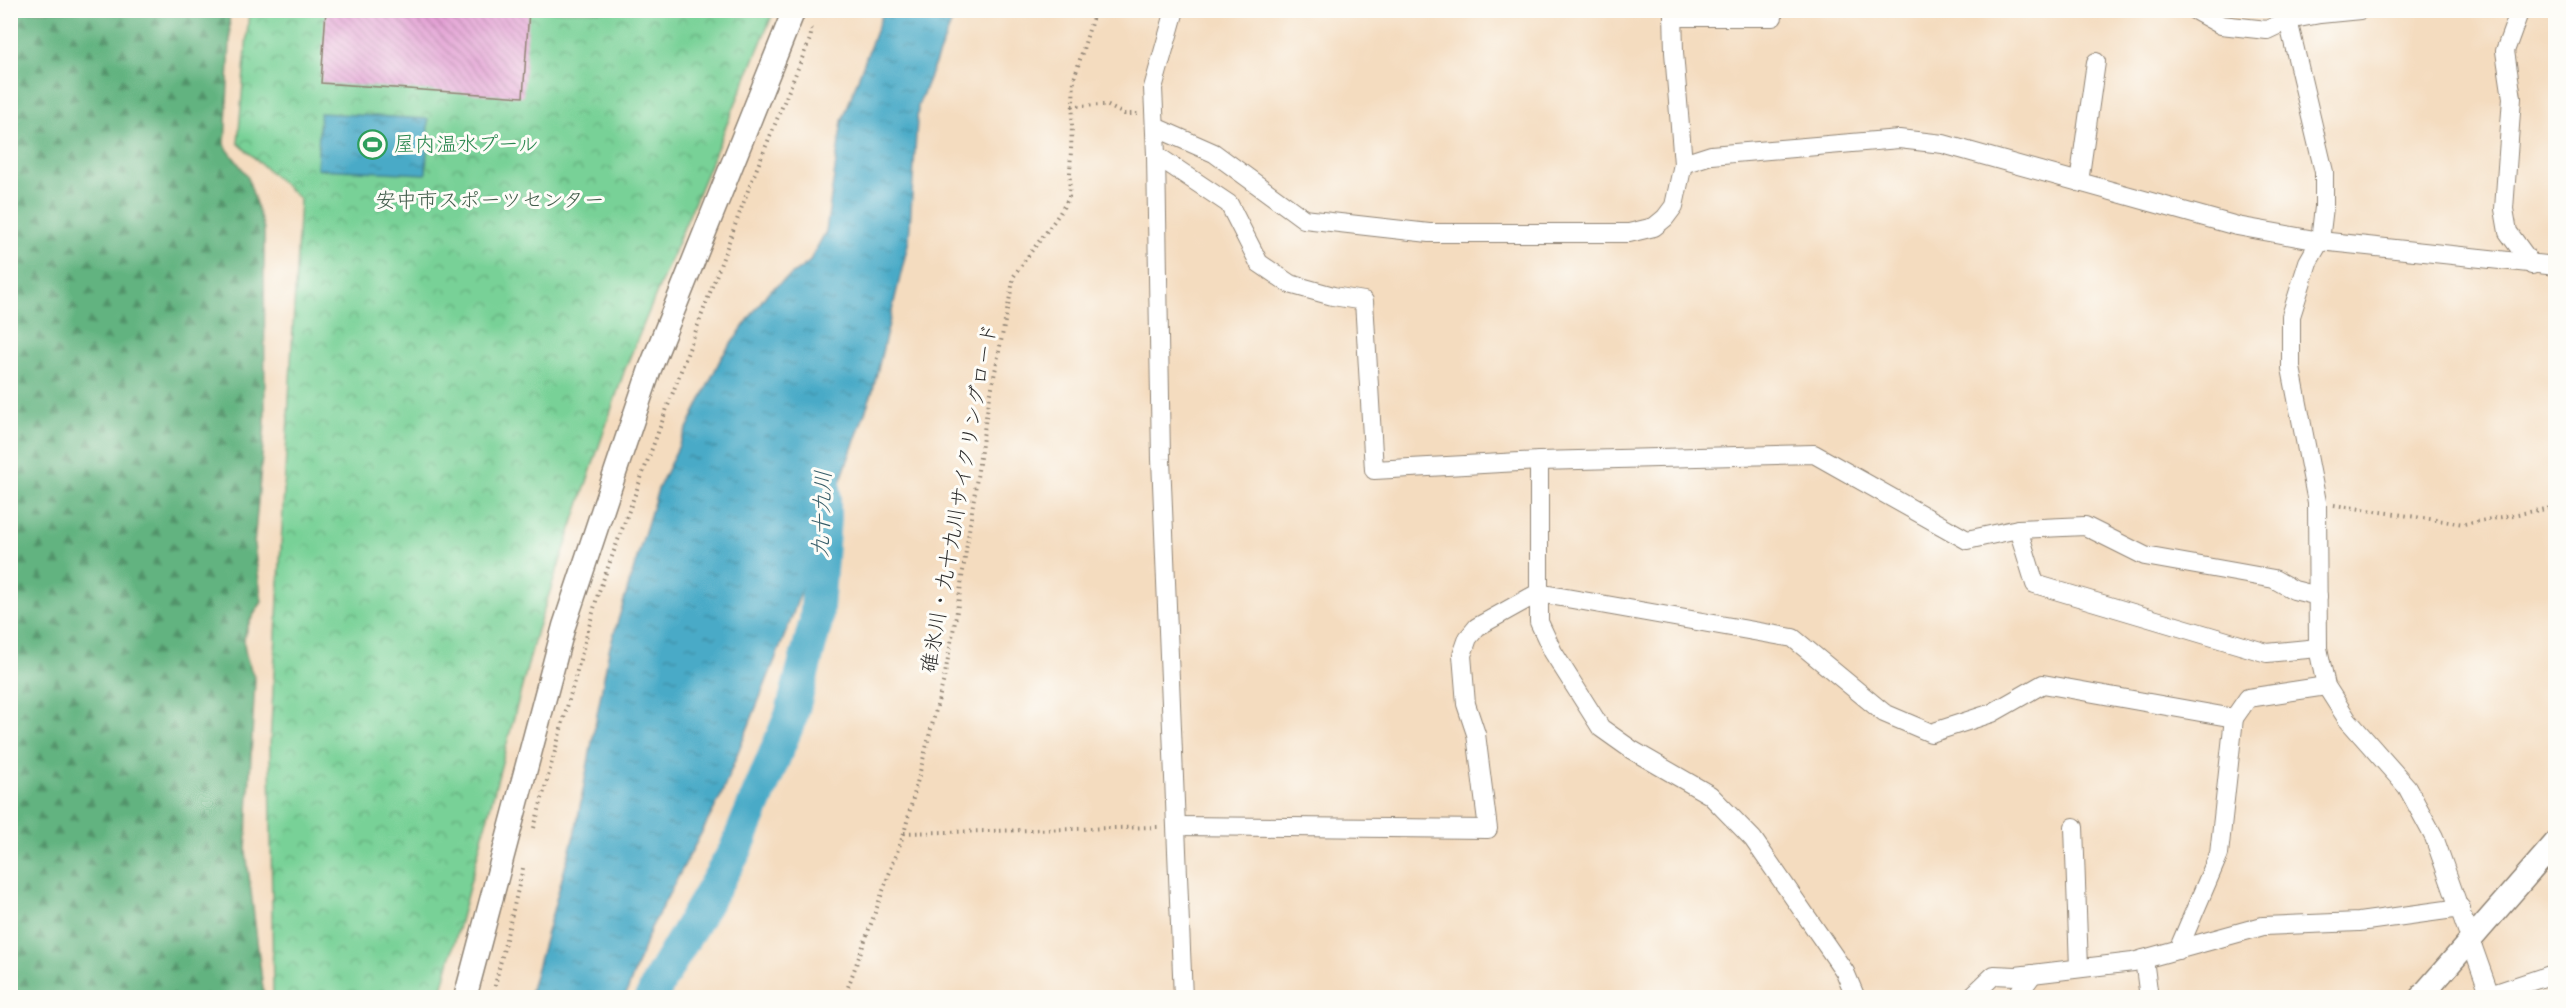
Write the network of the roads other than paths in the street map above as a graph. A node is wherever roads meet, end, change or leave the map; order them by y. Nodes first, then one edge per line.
1 (1175, 10) edge
2 (2193, 10) edge
3 (2360, 10) edge
4 (2520, 10) edge
5 (1673, 14) edge
6 (800, 16) edge
7 (1773, 17) dead end
8 (2288, 20) junction
9 (2096, 62) dead end
10 (1155, 121) junction
11 (1156, 155) junction
12 (1683, 164) junction
13 (2079, 182) junction
14 (2320, 241) junction
15 (2532, 265) junction
16 (2556, 266) edge
17 (1539, 460) junction
18 (2018, 529) junction
19 (1538, 593) junction
20 (2318, 596) junction
21 (2318, 648) junction
22 (2326, 686) junction
23 (2234, 718) junction
24 (1177, 826) junction
25 (2074, 827) dead end
26 (2556, 842) edge
27 (2461, 908) junction
28 (2472, 940) junction
29 (2178, 950) junction
30 (2144, 959) junction
31 (2079, 968) junction
32 (2556, 973) edge
33 (2033, 974) junction
34 (2491, 996) edge
35 (465, 998) edge
36 (1184, 998) edge
37 (1856, 998) edge
38 (1970, 998) edge
39 (2015, 998) edge
40 (2149, 998) edge
41 (2420, 998) edge

1 - 10 street
2 - 8 street
3 - 8 street
4 - 15 street
5 - 7 street
5 - 12 street
6 - 35 street
8 - 14 street
9 - 13 street
10 - 11 street
10 - 12 street
11 - 17 street
11 - 24 street
12 - 13 street
13 - 14 street
14 - 15 street
14 - 20 street
15 - 16 street
17 - 18 street
17 - 19 street
18 - 20 street
18 - 21 street
19 - 23 street
19 - 24 street
19 - 37 street
20 - 21 street
21 - 22 street
22 - 23 street
22 - 27 street
23 - 29 street
24 - 36 street
25 - 31 street
26 - 28 street
27 - 28 street
27 - 29 street
28 - 34 street
28 - 41 street
29 - 30 street
30 - 31 street
30 - 40 street
31 - 33 street
32 - 34 street
33 - 38 street
33 - 39 street

